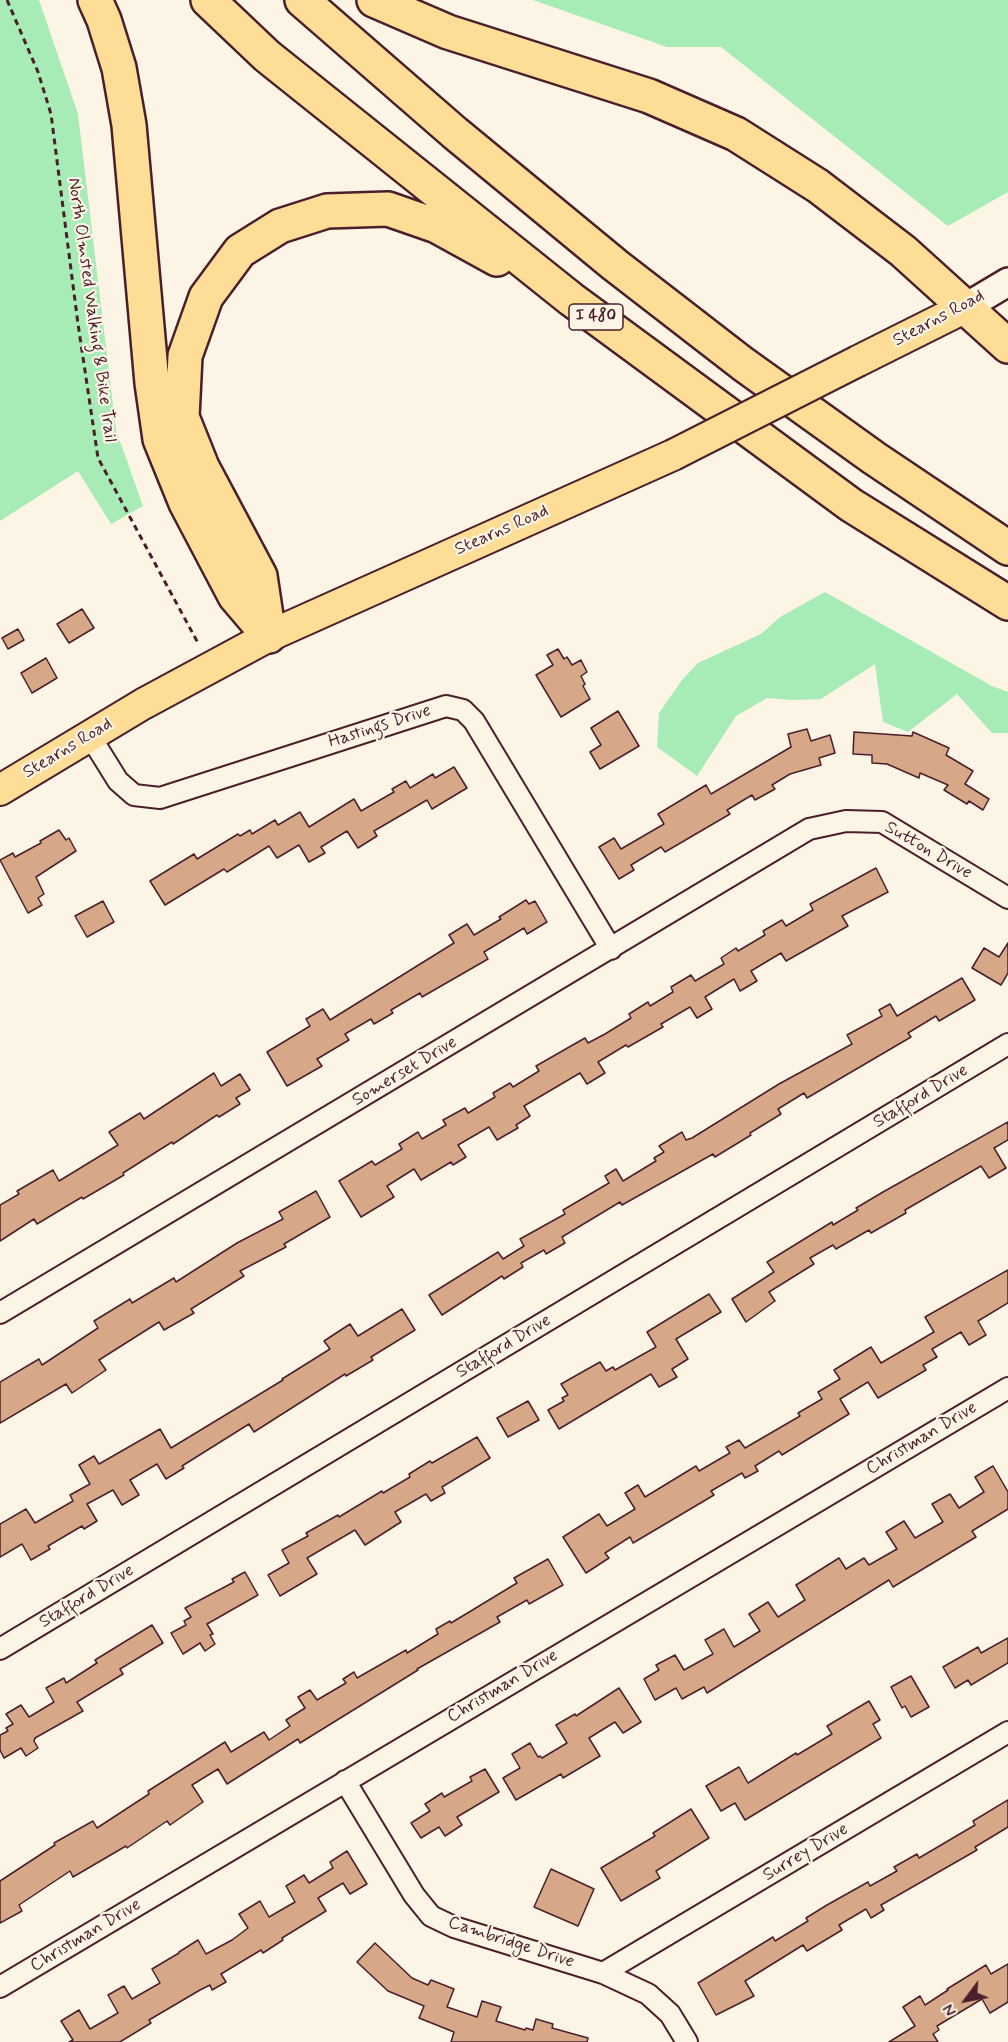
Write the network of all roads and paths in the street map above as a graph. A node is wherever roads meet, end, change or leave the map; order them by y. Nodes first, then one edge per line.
1 (8, 0) edge
2 (95, 0) edge
3 (208, 0) edge
4 (302, 0) edge
5 (374, 0) edge
6 (1008, 282) edge
7 (571, 299) junction
8 (966, 308) junction
9 (1008, 346) edge
10 (1008, 548) edge
11 (1008, 603) edge
12 (270, 636) junction
13 (198, 643) dead end
14 (90, 736) junction
15 (0, 790) edge
16 (809, 829) joint
17 (1008, 898) edge
18 (611, 949) junction
19 (1008, 1044) edge
20 (0, 1313) edge
21 (1008, 1388) edge
22 (0, 1649) edge
23 (1008, 1732) edge
24 (345, 1780) junction
25 (603, 1973) junction
26 (0, 1987) edge
27 (687, 2042) edge

1 - 13 path, North Olmsted Walking & Bike Trail
2 - 12 highway
3 - 7 highway, I 480
4 - 10 highway, I 480
5 - 8 highway
6 - 8 main road, Stearns Road
7 - 11 highway, I 480
7 - 12 highway
8 - 9 highway
8 - 12 main road, Stearns Road, bridge
12 - 14 main road, Stearns Road
14 - 15 main road, Stearns Road
14 - 18 street, Hastings Drive
16 - 17 street, Sutton Drive
16 - 18 street, Somerset Drive
18 - 20 street, Somerset Drive
19 - 22 street, Stafford Drive
21 - 24 street, Christman Drive
23 - 25 street, Surrey Drive
24 - 25 street, Cambridge Drive
24 - 26 street, Christman Drive
25 - 27 street, Cambridge Drive

